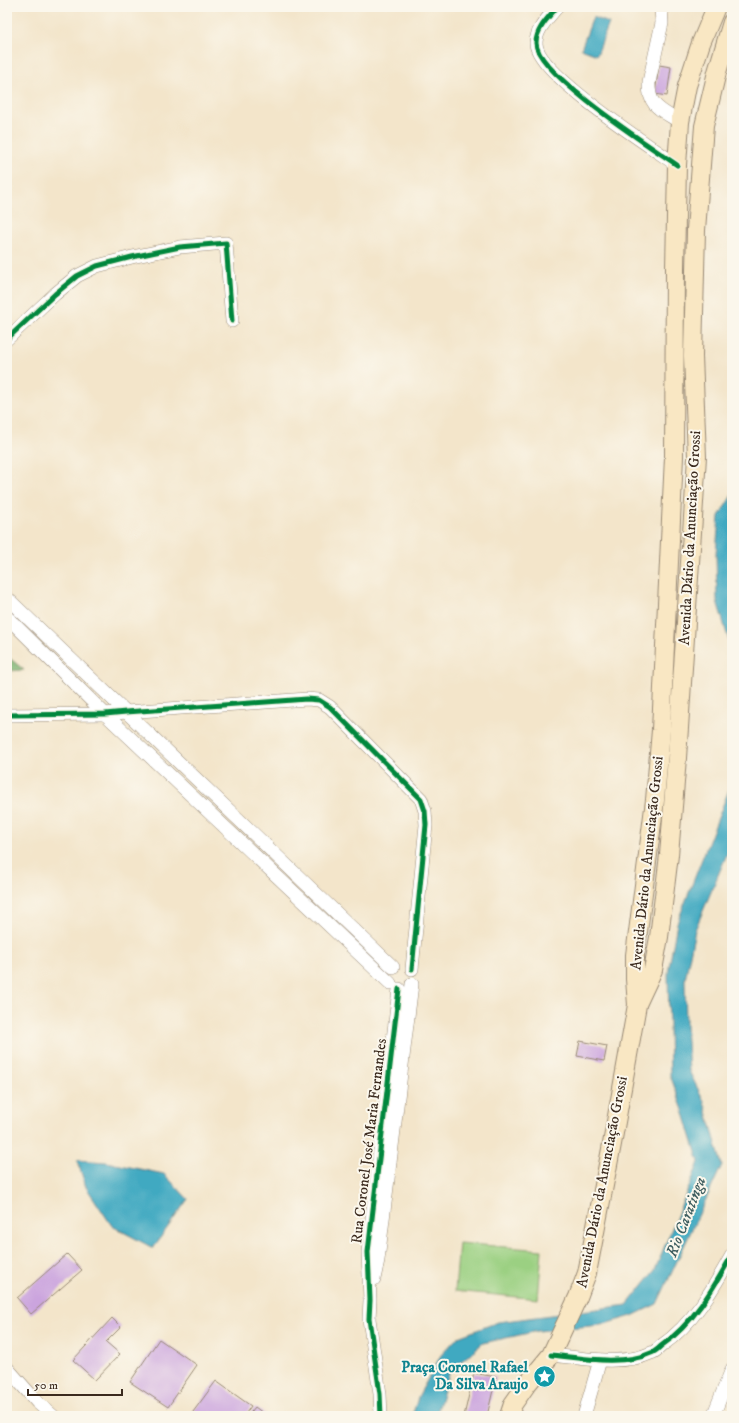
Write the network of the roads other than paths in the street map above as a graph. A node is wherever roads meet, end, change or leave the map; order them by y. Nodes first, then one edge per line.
1 (558, 7) edge
2 (660, 7) edge
3 (716, 7) edge
4 (732, 22) edge
5 (680, 122) junction
6 (677, 165) junction
7 (232, 321) dead end
8 (7, 339) edge
9 (674, 457) junction
10 (697, 457) junction
11 (7, 598) edge
12 (7, 617) edge
13 (105, 691) junction
14 (88, 698) junction
15 (126, 712) junction
16 (105, 714) junction
17 (7, 715) edge
18 (393, 967) junction
19 (412, 969) junction
20 (412, 984) junction
21 (395, 986) junction
22 (637, 1005) junction
23 (732, 1255) edge
24 (370, 1300) junction
25 (551, 1355) junction
26 (600, 1360) junction
27 (7, 1368) edge
28 (732, 1369) edge
29 (53, 1416) edge
30 (381, 1416) edge
31 (509, 1416) edge
32 (584, 1416) edge
33 (713, 1416) edge

1 - 6 street
2 - 5 street
3 - 5 main road, Avenida Dário da Anunciação Grossi
4 - 10 main road, Avenida Dário da Anunciação Grossi
5 - 6 main road, Avenida Dário da Anunciação Grossi
6 - 9 main road, Avenida Dário da Anunciação Grossi
7 - 8 street
9 - 10 main road
9 - 22 main road, Avenida Dário da Anunciação Grossi
10 - 22 main road, Avenida Dário da Anunciação Grossi
11 - 13 street
12 - 14 street
13 - 14 street
13 - 15 street
14 - 16 street
15 - 16 street
15 - 18 street
15 - 19 street
16 - 17 street
16 - 21 street
18 - 19 street
18 - 21 street
19 - 20 street
20 - 21 street
20 - 24 street, Rua Coronel José Maria Fernandes
21 - 24 street, Rua Coronel José Maria Fernandes
22 - 25 main road, Avenida Dário da Anunciação Grossi
23 - 26 street
24 - 30 street, Rua Coronel José Maria Fernandes
25 - 26 street
25 - 31 main road
26 - 32 street
27 - 29 street
28 - 33 street

